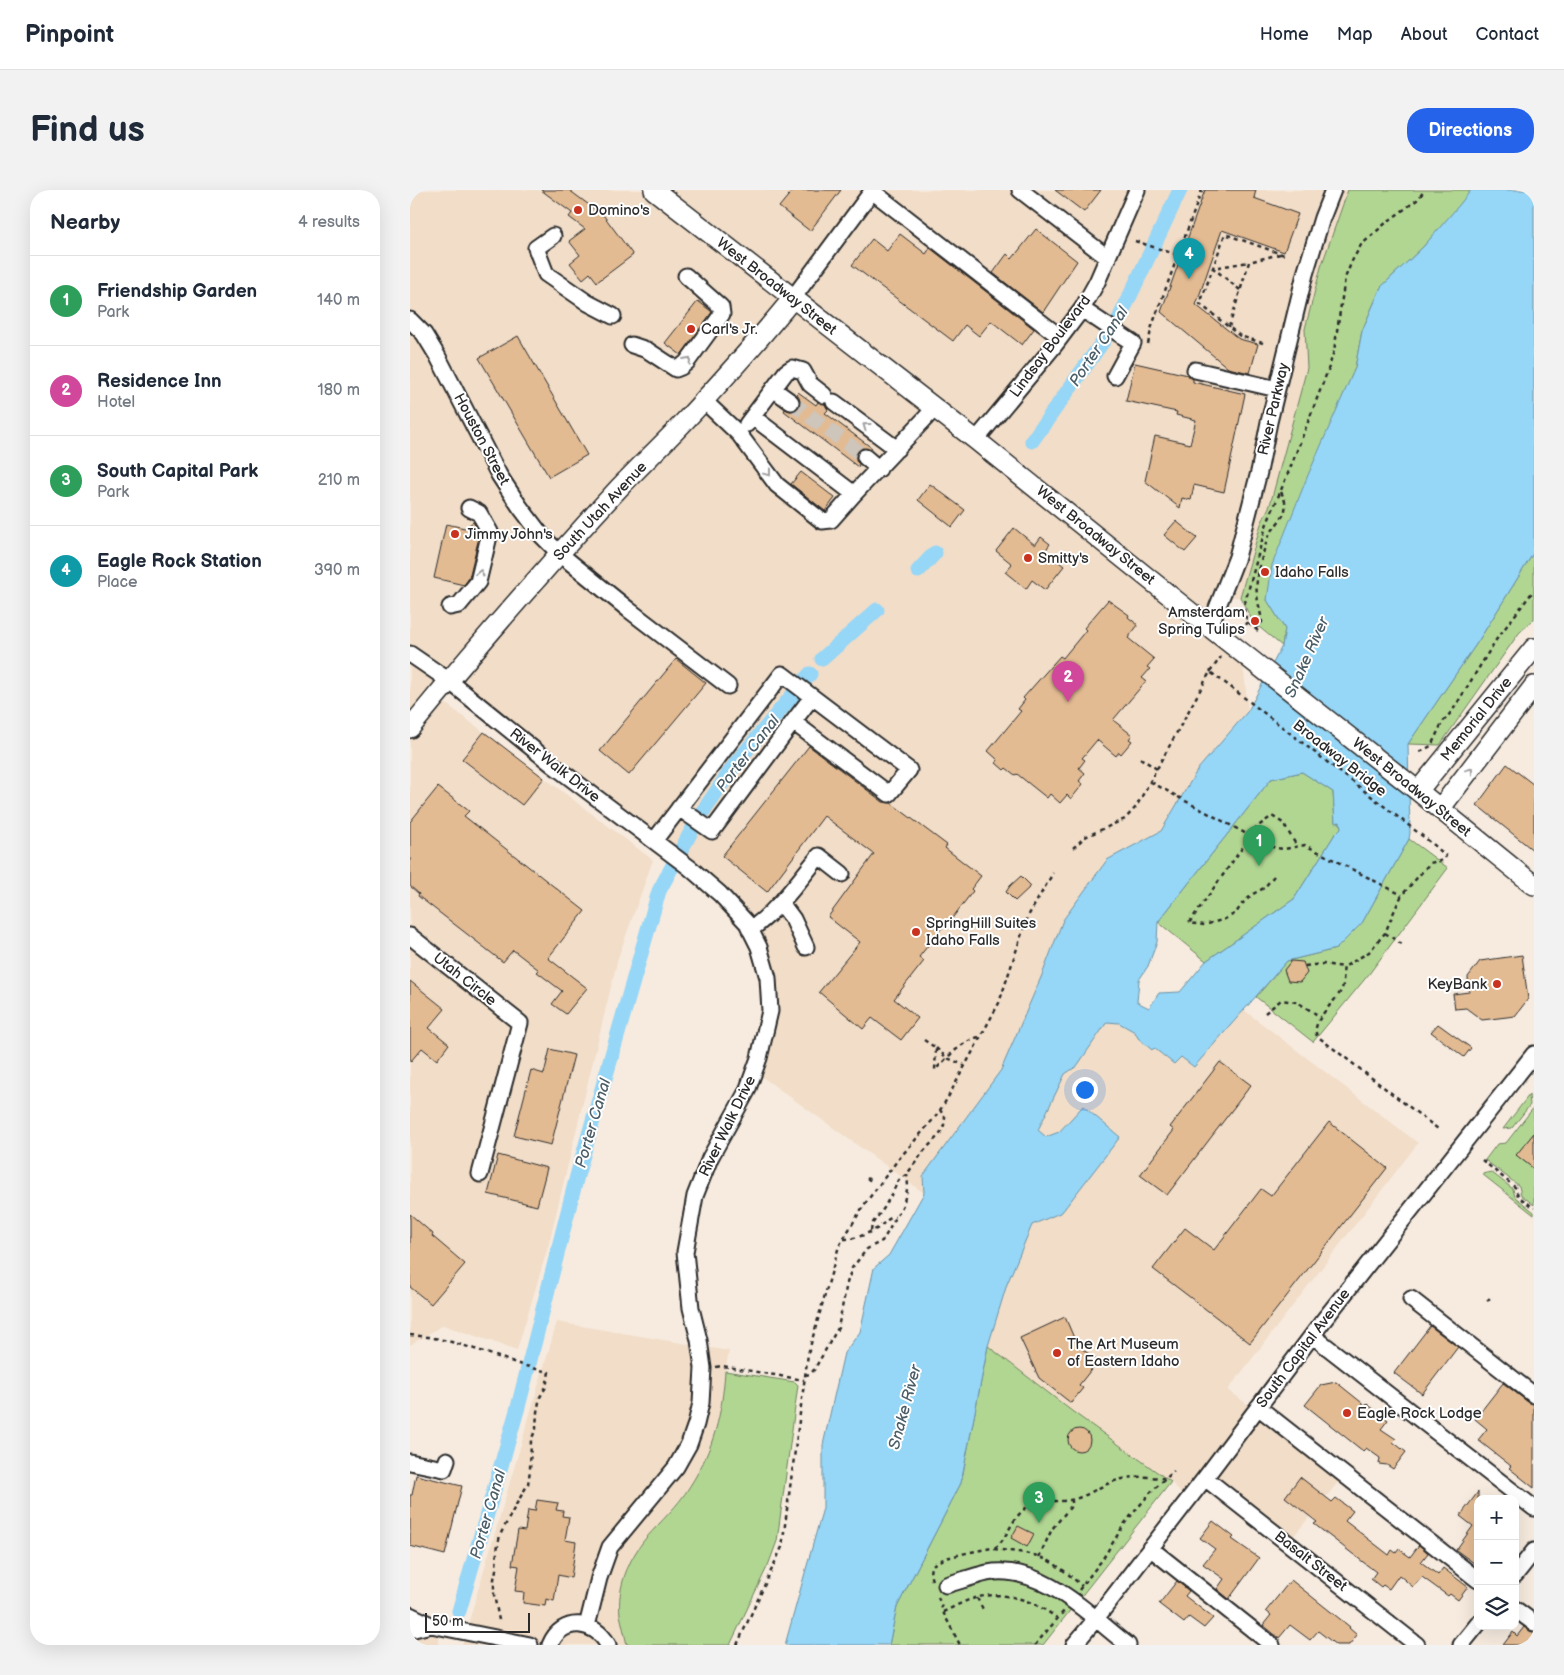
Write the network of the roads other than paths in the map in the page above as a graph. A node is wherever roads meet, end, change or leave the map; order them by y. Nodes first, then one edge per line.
1 (654, 190) edge
2 (872, 190) edge
3 (1020, 190) edge
4 (1138, 190) edge
5 (1333, 190) edge
6 (553, 236) dead end
7 (1108, 258) junction
8 (686, 276) dead end
9 (793, 298) junction
10 (1082, 309) junction
11 (613, 316) dead end
12 (410, 320) edge
13 (1060, 337) junction
14 (632, 344) dead end
15 (1195, 370) dead end
16 (1115, 376) dead end
17 (773, 389) junction
18 (1277, 389) junction
19 (703, 400) junction
20 (791, 402) tunnel mouth
21 (935, 408) junction
22 (753, 417) junction
23 (739, 434) junction
24 (976, 440) junction
25 (897, 449) junction
26 (865, 458) tunnel mouth
27 (880, 468) junction
28 (854, 494) junction
29 (469, 508) dead end
30 (560, 554) junction
31 (450, 607) dead end
32 (1210, 626) junction
33 (1534, 648) edge
34 (410, 654) edge
35 (448, 680) junction
36 (728, 686) dead end
37 (1534, 686) edge
38 (812, 697) junction
39 (793, 722) junction
40 (410, 728) edge
41 (1413, 787) junction
42 (680, 808) junction
43 (1440, 809) junction
44 (658, 845) junction
45 (842, 874) dead end
46 (1534, 885) edge
47 (781, 903) junction
48 (750, 930) junction
49 (410, 936) edge
50 (806, 946) dead end
51 (1534, 1054) edge
52 (480, 1174) dead end
53 (1411, 1299) dead end
54 (1312, 1336) junction
55 (1534, 1395) edge
56 (1258, 1407) junction
57 (447, 1460) dead end
58 (410, 1462) edge
59 (1205, 1478) junction
60 (1534, 1508) edge
61 (1150, 1548) junction
62 (1534, 1551) edge
63 (1519, 1570) edge
64 (1474, 1577) edge
65 (939, 1587) road end
66 (1519, 1612) edge
67 (410, 1615) edge
68 (1095, 1620) junction
69 (1534, 1623) edge
70 (587, 1626) junction
71 (437, 1627) junction
72 (1474, 1629) edge
73 (410, 1630) edge
74 (530, 1645) edge
75 (550, 1645) edge
76 (608, 1645) edge
77 (1074, 1645) edge
78 (1128, 1645) edge
79 (1272, 1645) edge
80 (1417, 1645) edge
81 (1461, 1645) edge

1 - 9 main road, West Broadway Street
2 - 9 street
2 - 13 street
3 - 7 street
4 - 7 street, Lindsay Boulevard
5 - 18 street, River Parkway
6 - 11 street
7 - 10 street, Lindsay Boulevard
14 -> 8 street
9 - 19 main road, South Utah Avenue
9 - 21 main road, West Broadway Street
10 - 13 street, Lindsay Boulevard
10 - 16 street
12 - 30 street, Houston Street
13 - 24 street, Lindsay Boulevard
15 - 18 street
17 - 20 street
17 - 22 street
25 -> 17 street
18 - 32 street, River Parkway
19 - 23 street
19 - 30 main road, South Utah Avenue
21 - 24 main road, West Broadway Street
21 - 25 street
22 - 23 street
22 - 28 street
23 -> 28 street
24 - 32 main road, West Broadway Street
25 - 27 street
26 - 27 street
27 - 28 street
31 -> 29 street
30 - 35 main road, South Utah Avenue
30 - 36 street, Houston Street
32 - 41 main road, West Broadway Street
33 - 41 main road, Memorial Drive
34 - 35 street, River Walk Drive
35 - 40 main road, South Utah Avenue
35 - 44 street, River Walk Drive
43 -> 37 main road, Memorial Drive
38 - 39 street
38 - 39 street
38 - 42 street
39 - 42 street
41 - 43 main road, West Broadway Street
42 - 44 street
43 - 46 main road, West Broadway Street
44 - 48 street, River Walk Drive
45 - 47 street
47 - 48 street
47 - 50 street
48 - 70 street, River Walk Drive
49 - 52 street, Utah Circle
51 - 54 street, South Capital Avenue
53 - 55 street
54 - 56 street, South Capital Avenue
54 - 60 street
56 - 59 street, South Capital Avenue
56 - 64 street
57 - 58 street
59 - 61 street, South Capital Avenue
59 - 80 street, Basalt Street
61 - 68 street, South Capital Avenue
61 - 79 street
62 - 63 street
65 - 68 street
66 - 69 street
67 - 71 street
68 - 77 street, South Capital Avenue
68 - 78 street
70 - 75 street
70 - 76 street
71 - 73 street
71 - 74 street
72 - 81 street

